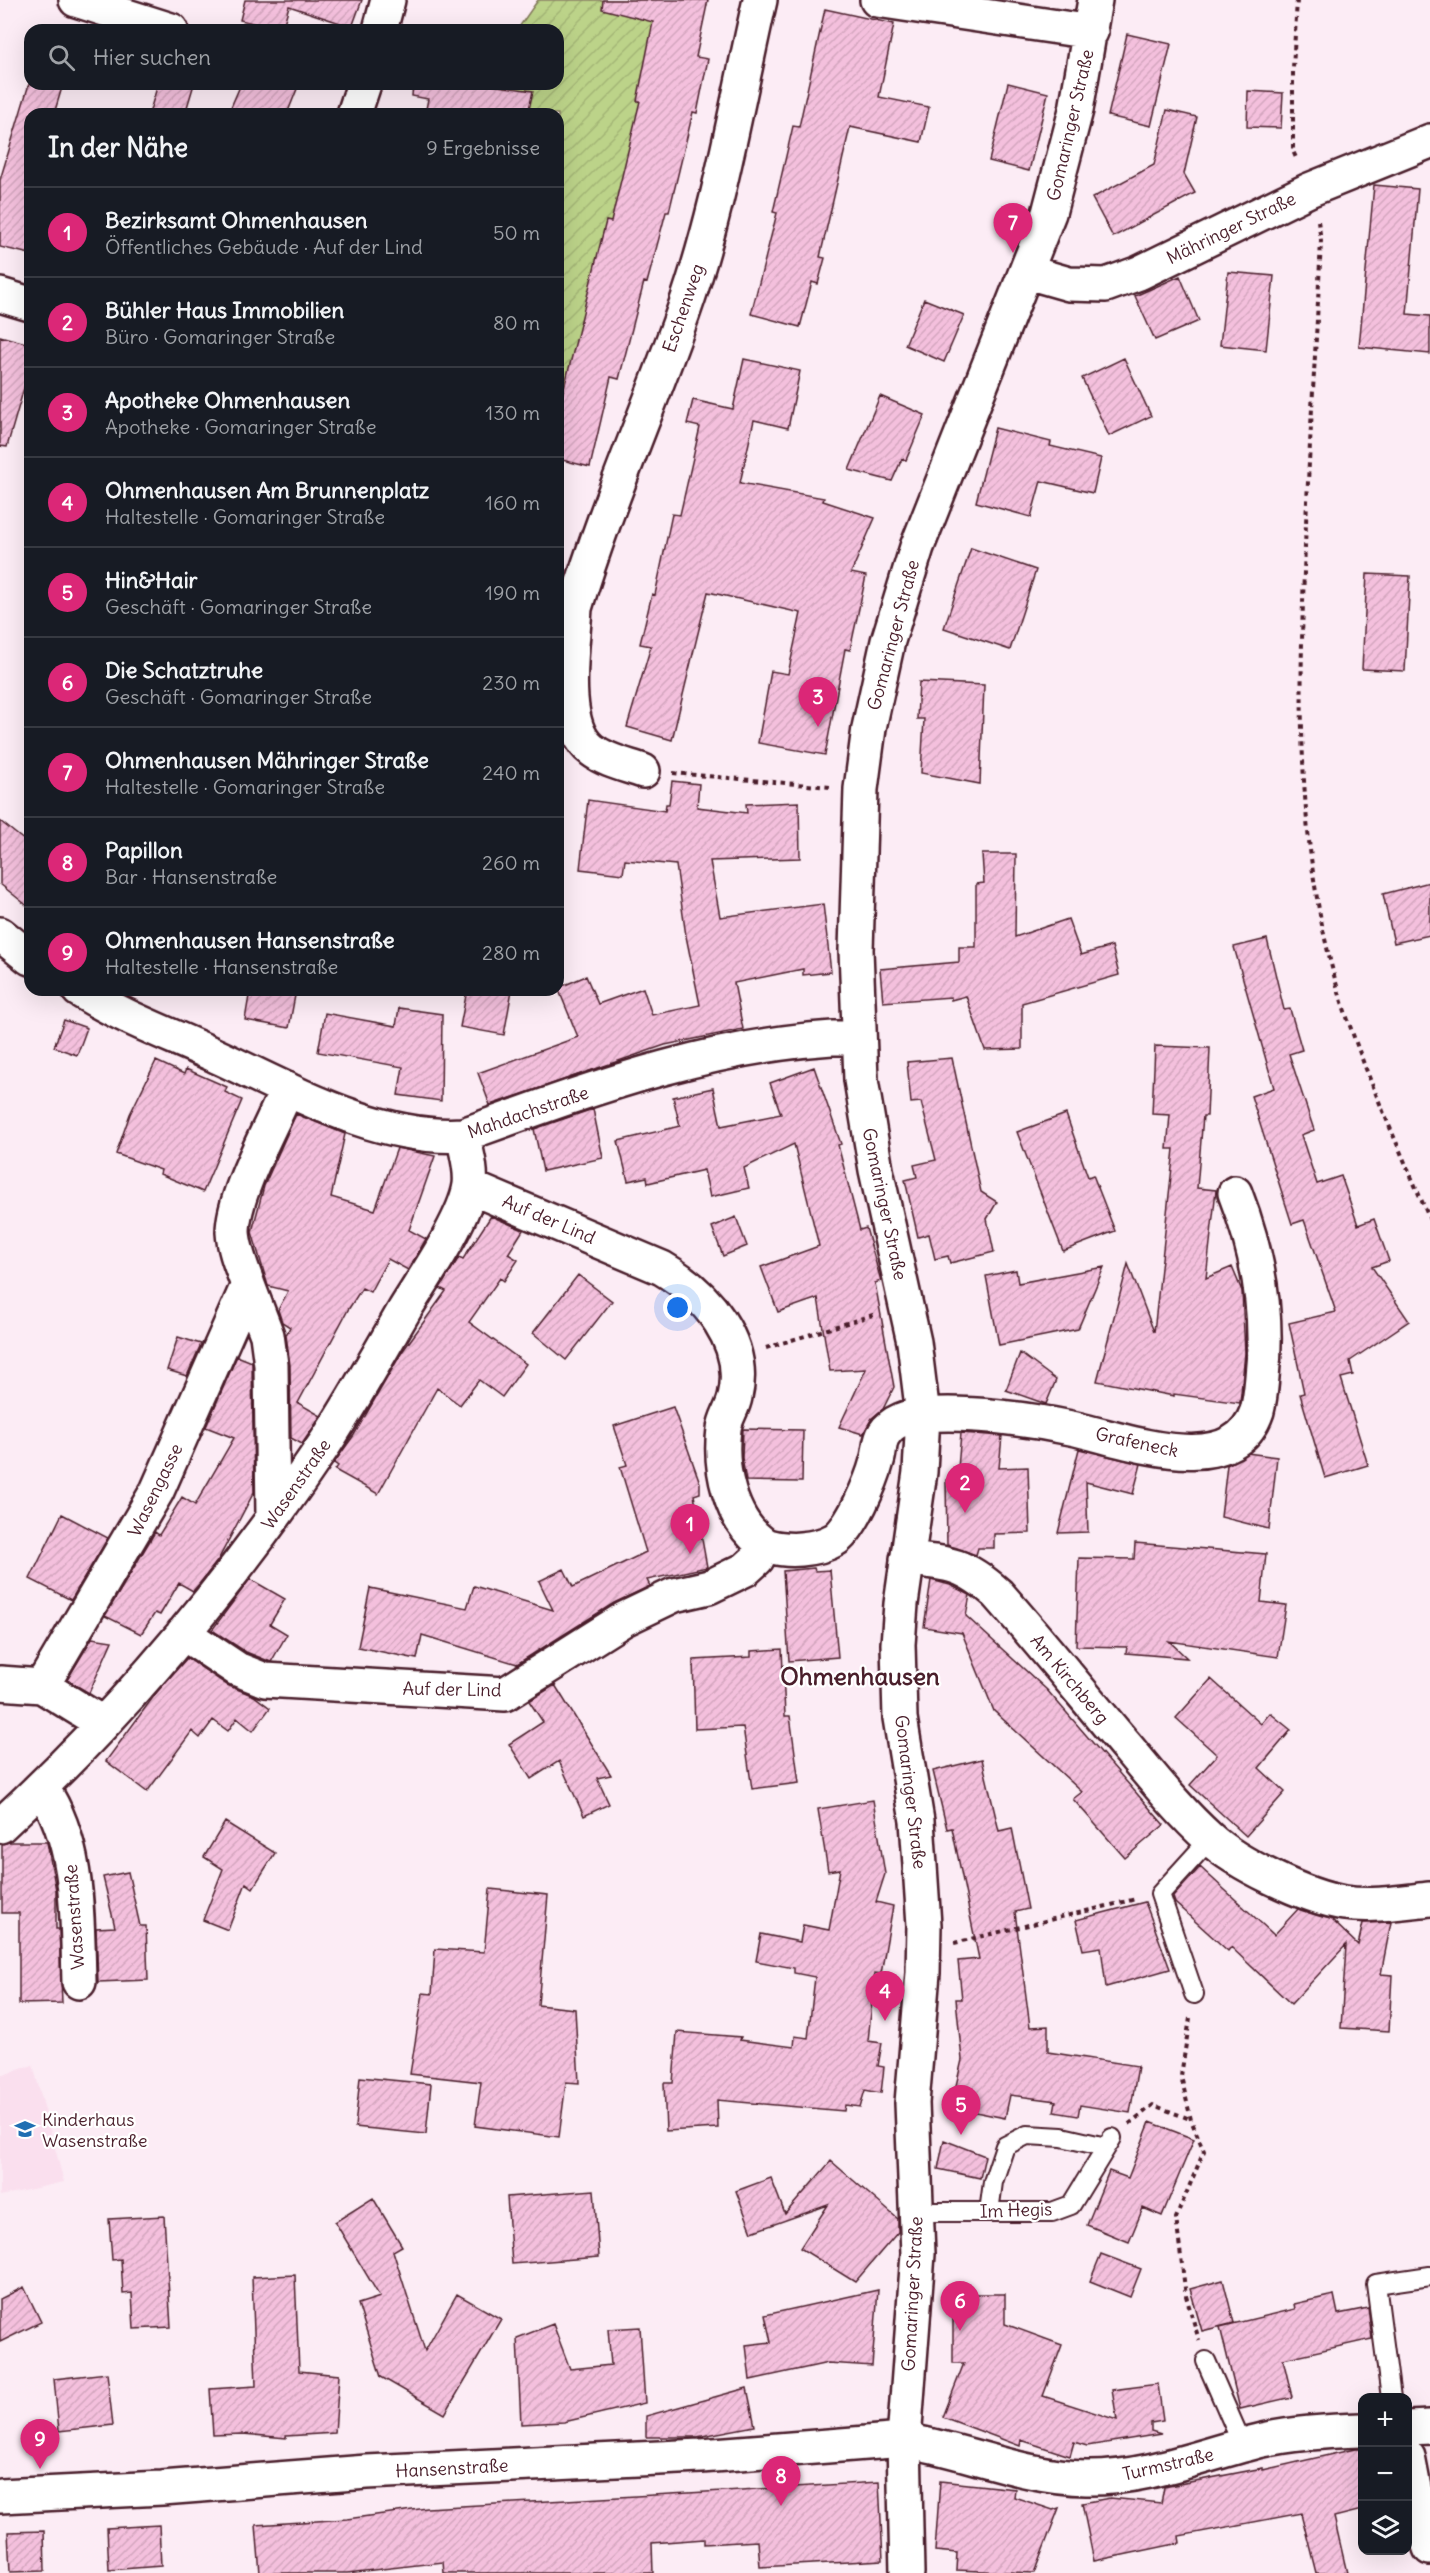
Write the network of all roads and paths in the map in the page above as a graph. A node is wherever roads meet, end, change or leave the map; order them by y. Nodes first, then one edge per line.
1 (76, 0) edge
2 (388, 0) edge
3 (760, 0) edge
4 (877, 0) edge
5 (1297, 0) edge
6 (1093, 16) edge
7 (152, 24) edge
8 (382, 24) edge
9 (1430, 141) edge
10 (1309, 190) junction
11 (1027, 272) junction
12 (0, 295) edge
13 (24, 302) edge
14 (567, 607) edge
15 (643, 771) joint
16 (861, 789) junction
17 (0, 934) edge
18 (24, 953) edge
19 (101, 996) edge
20 (123, 1002) edge
21 (857, 1036) junction
22 (287, 1089) junction
23 (463, 1135) junction
24 (470, 1187) junction
25 (1235, 1193) dead end
26 (1430, 1220) edge
27 (248, 1285) junction
28 (907, 1304) junction
29 (737, 1357) junction
30 (923, 1415) junction
31 (273, 1516) junction
32 (764, 1545) junction
33 (907, 1559) junction
34 (183, 1633) junction
35 (0, 1683) edge
36 (42, 1686) junction
37 (102, 1723) junction
38 (42, 1788) junction
39 (0, 1826) edge
40 (1210, 1839) junction
41 (1160, 1894) junction
42 (1430, 1899) edge
43 (924, 1951) junction
44 (79, 1982) dead end
45 (1194, 1994) joint
46 (1191, 2120) junction
47 (1109, 2143) junction
48 (918, 2212) junction
49 (989, 2212) junction
50 (1430, 2276) edge
51 (1206, 2361) joint
52 (1390, 2393) edge
53 (1430, 2427) edge
54 (1412, 2428) edge
55 (1358, 2430) edge
56 (904, 2440) junction
57 (1243, 2446) junction
58 (1412, 2477) edge
59 (0, 2496) edge
60 (1430, 2548) edge
61 (907, 2573) edge

1 - 7 street
2 - 8 street
3 - 14 street, Eschenweg
4 - 6 street
5 - 10 path
6 - 11 street, Gomaringer Straße
9 - 10 street, Mähringer Straße
10 - 11 street, Mähringer Straße
10 - 26 path
11 - 16 street, Gomaringer Straße
12 - 13 street
14 - 15 street, Eschenweg
15 - 16 path
16 - 21 street, Gomaringer Straße
17 - 18 street
19 - 20 street, Mahdachstraße
20 - 22 street, Mahdachstraße
21 - 23 street, Mahdachstraße
21 - 28 street, Gomaringer Straße
22 - 23 street, Mahdachstraße
22 - 27 street
23 - 24 street
24 - 29 street, Auf der Lind
24 - 31 street, Wasenstraße
25 - 30 street, Grafeneck
27 - 31 street
27 - 36 street, Wasengasse
28 - 29 path
28 - 30 street, Gomaringer Straße
29 - 32 street, Auf der Lind
30 - 32 street
30 - 33 street, Gomaringer Straße
31 - 34 street, Wasenstraße
32 - 34 street, Auf der Lind
33 - 40 street, Am Kirchberg
33 - 43 street, Gomaringer Straße
34 - 37 street, Wasenstraße
35 - 36 street
36 - 37 street
37 - 38 street, Wasenstraße
38 - 39 street, Wasenstraße
38 - 44 street, Wasenstraße
40 - 41 lane
40 - 42 street, Am Kirchberg
41 - 43 path
41 - 45 lane
43 - 48 street, Gomaringer Straße
45 - 46 path
46 - 47 path
46 - 51 path
47 - 49 lane, Im Hegis
47 - 49 lane
48 - 49 lane, Im Hegis
48 - 56 street, Gomaringer Straße
50 - 52 lane
51 - 57 lane
53 - 54 street
55 - 57 street, Turmstraße
56 - 57 street, Turmstraße
56 - 59 street, Hansenstraße
56 - 61 street, Gomaringer Straße
58 - 60 street

